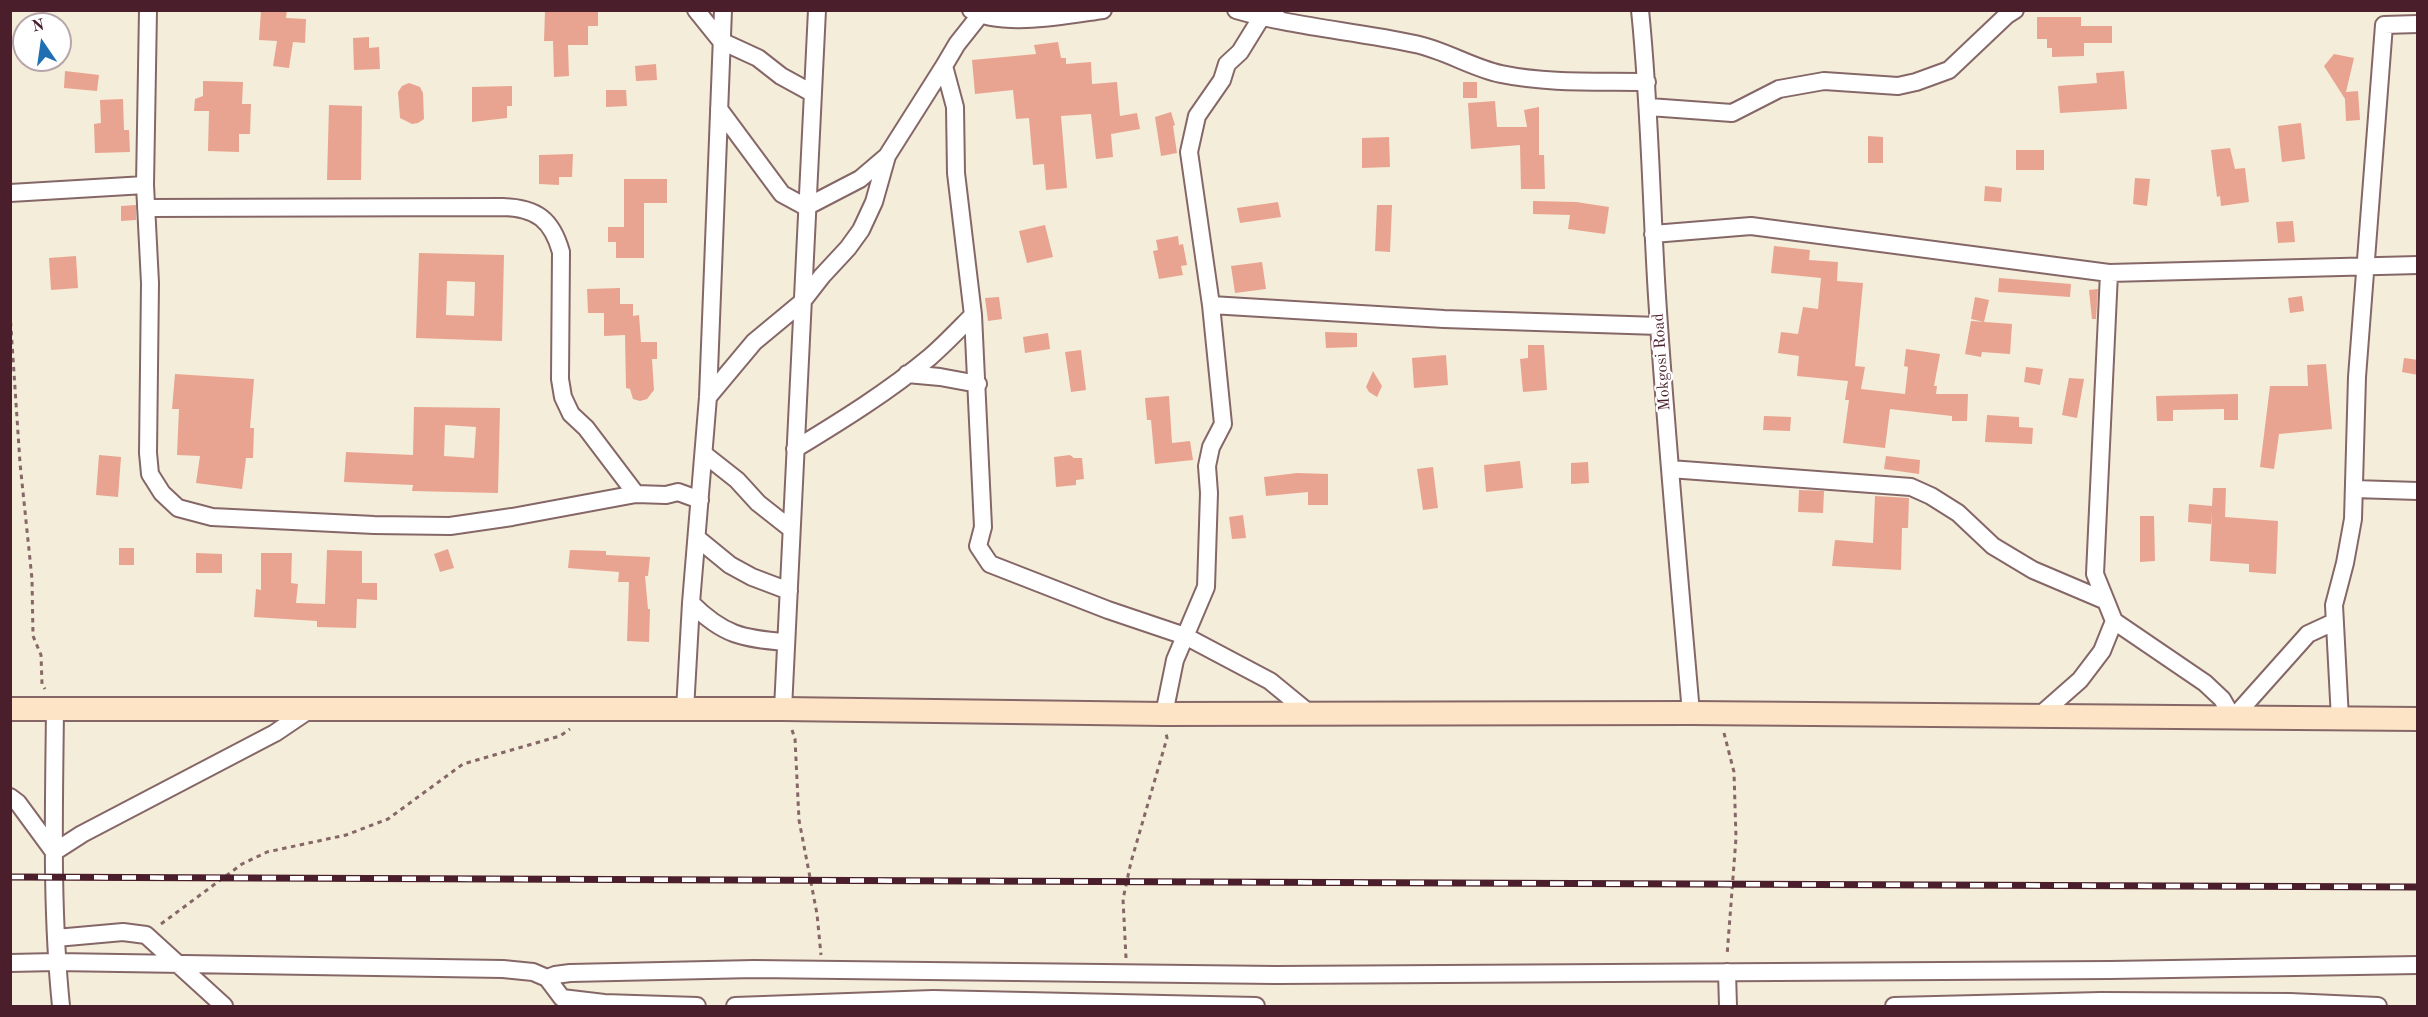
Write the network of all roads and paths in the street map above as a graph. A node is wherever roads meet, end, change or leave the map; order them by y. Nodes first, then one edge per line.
1 (148, 10) edge
2 (696, 10) edge
3 (723, 10) edge
4 (817, 10) edge
5 (1103, 10) edge
6 (1236, 10) edge
7 (1640, 10) edge
8 (2015, 10) edge
9 (975, 13) edge
10 (1268, 14) edge
11 (2385, 18) edge
12 (2418, 24) edge
13 (721, 41) junction
14 (944, 66) junction
15 (1647, 82) junction
16 (812, 93) junction
17 (1649, 107) junction
18 (718, 109) junction
19 (887, 156) junction
20 (145, 185) junction
21 (10, 193) edge
22 (806, 207) junction
23 (146, 208) junction
24 (1653, 234) junction
25 (2418, 265) edge
26 (2365, 266) junction
27 (2109, 273) junction
28 (801, 303) junction
29 (1211, 305) junction
30 (10, 312) edge
31 (973, 315) junction
32 (1659, 326) junction
33 (907, 374) junction
34 (978, 384) junction
35 (708, 398) junction
36 (795, 449) junction
37 (704, 454) junction
38 (1670, 469) junction
39 (2354, 489) junction
40 (2418, 491) edge
41 (636, 494) junction
42 (700, 500) junction
43 (791, 529) junction
44 (697, 538) junction
45 (789, 591) junction
46 (2106, 601) junction
47 (691, 603) junction
48 (2114, 621) junction
49 (2334, 622) junction
50 (1185, 636) junction
51 (786, 642) junction
52 (312, 707) junction
53 (575, 708) junction
54 (10, 709) edge
55 (55, 709) junction
56 (783, 709) junction
57 (685, 710) junction
58 (1691, 712) junction
59 (1309, 713) junction
60 (1164, 714) junction
61 (1719, 714) junction
62 (2038, 717) junction
63 (2232, 718) junction
64 (2340, 719) junction
65 (2418, 719) edge
66 (10, 797) edge
67 (54, 852) junction
68 (146, 935) junction
69 (56, 938) junction
70 (56, 962) junction
71 (10, 963) edge
72 (178, 964) junction
73 (2418, 965) edge
74 (823, 969) junction
75 (1727, 972) junction
76 (1133, 974) junction
77 (547, 978) junction
78 (1130, 1005) edge
79 (61, 1006) edge
80 (224, 1006) edge
81 (697, 1006) edge
82 (735, 1006) edge
83 (1256, 1006) edge
84 (1728, 1006) edge
85 (1894, 1006) edge
86 (2378, 1006) edge

1 - 20 street
2 - 13 street
3 - 13 street
4 - 16 street
5 - 9 street
6 - 10 street
7 - 15 street, Mokgosi Road
8 - 17 street
9 - 14 street
10 - 15 street
10 - 29 street
11 - 12 street
11 - 26 street
13 - 16 street
13 - 18 street
14 - 19 street
14 - 31 street
15 - 17 street, Mokgosi Road
16 - 22 street
17 - 24 street, Mokgosi Road
18 - 22 street
18 - 35 street
19 - 22 street
19 - 28 street
20 - 21 street
20 - 23 street
22 - 28 street
23 - 41 street
23 - 41 street
24 - 27 street
24 - 32 street, Mokgosi Road
25 - 26 street
26 - 27 street
26 - 39 street
27 - 46 street
28 - 35 street
28 - 36 street
29 - 32 street
29 - 50 street
30 - 55 path
31 - 33 street
31 - 34 street
32 - 38 street, Mokgosi Road
33 - 34 street
33 - 36 street
34 - 50 street
35 - 37 street
36 - 43 street
37 - 42 street
37 - 43 street
38 - 46 street
38 - 58 street, Mokgosi Road
39 - 40 street
39 - 49 street
41 - 42 street
42 - 44 street
43 - 45 street
44 - 45 street
44 - 47 street
45 - 51 street
46 - 48 street
47 - 51 street
47 - 57 street
48 - 62 street
48 - 63 street
49 - 63 street
49 - 64 street
50 - 59 street
50 - 60 street
51 - 56 street
52 - 53 street
52 - 55 street
52 - 67 street
53 - 57 street
53 - 68 path
54 - 55 street
55 - 67 street
56 - 57 street
56 - 60 street
56 - 74 path
58 - 59 street
58 - 61 street
59 - 60 street
60 - 76 path
61 - 62 street
61 - 75 path
62 - 63 street
63 - 64 street
64 - 65 street
66 - 67 street
67 - 69 street
68 - 69 street
68 - 72 street
69 - 70 street
70 - 71 street
70 - 72 street
70 - 79 street
72 - 77 street
72 - 80 street
73 - 75 street
74 - 76 street
74 - 77 street
75 - 76 street
75 - 84 street
76 - 78 street
77 - 81 street
78 - 82 street
78 - 83 street
85 - 86 street

